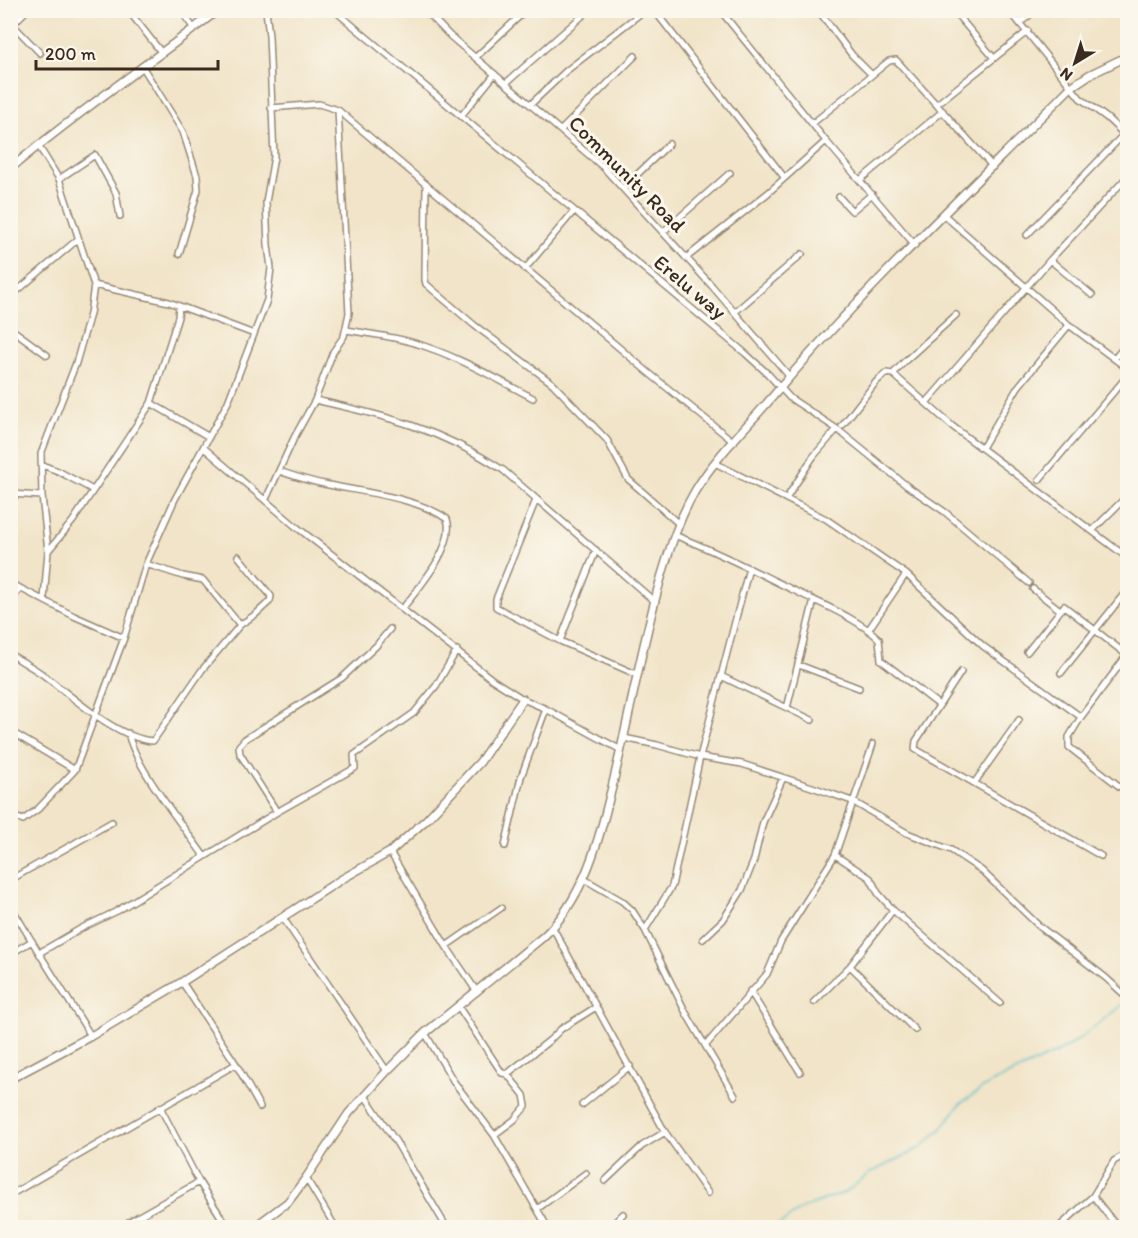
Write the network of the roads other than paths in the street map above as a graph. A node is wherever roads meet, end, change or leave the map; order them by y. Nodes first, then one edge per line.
1 (27, 10) edge
2 (128, 10) edge
3 (181, 10) edge
4 (218, 10) edge
5 (266, 10) edge
6 (334, 10) edge
7 (434, 10) edge
8 (589, 10) edge
9 (645, 10) edge
10 (654, 10) edge
11 (720, 10) edge
12 (818, 10) edge
13 (953, 10) edge
14 (1009, 10) edge
15 (1036, 10) edge
16 (427, 13) edge
17 (522, 14) dead end
18 (1020, 23) junction
19 (11, 25) edge
20 (194, 29) junction
21 (1028, 31) junction
22 (161, 52) junction
23 (40, 53) dead end
24 (635, 56) dead end
25 (1128, 56) edge
26 (476, 57) junction
27 (993, 57) junction
28 (142, 66) junction
29 (495, 74) junction
30 (872, 75) junction
31 (506, 83) junction
32 (1071, 87) junction
33 (531, 104) junction
34 (937, 104) junction
35 (271, 108) junction
36 (338, 110) junction
37 (943, 111) junction
38 (461, 116) junction
39 (813, 123) junction
40 (561, 130) junction
41 (1126, 136) edge
42 (826, 141) junction
43 (669, 144) dead end
44 (38, 145) junction
45 (993, 167) junction
46 (10, 169) edge
47 (730, 173) dead end
48 (1128, 176) edge
49 (784, 177) junction
50 (58, 179) junction
51 (860, 180) junction
52 (426, 185) junction
53 (623, 188) junction
54 (872, 194) junction
55 (838, 197) dead end
56 (574, 212) junction
57 (944, 215) junction
58 (120, 216) dead end
59 (663, 231) junction
60 (1027, 235) dead end
61 (77, 240) junction
62 (915, 245) junction
63 (179, 254) dead end
64 (802, 254) dead end
65 (686, 258) junction
66 (1050, 260) junction
67 (525, 269) junction
68 (94, 285) junction
69 (1025, 288) junction
70 (1092, 295) dead end
71 (10, 297) edge
72 (179, 306) junction
73 (735, 312) junction
74 (956, 315) dead end
75 (1069, 325) junction
76 (10, 328) edge
77 (347, 330) junction
78 (254, 334) junction
79 (1128, 342) edge
80 (47, 355) dead end
81 (1115, 358) junction
82 (1128, 369) edge
83 (893, 374) junction
84 (1128, 375) edge
85 (790, 377) junction
86 (781, 388) junction
87 (533, 398) dead end
88 (315, 400) junction
89 (151, 403) junction
90 (926, 404) junction
91 (839, 428) junction
92 (210, 437) junction
93 (734, 442) junction
94 (204, 448) junction
95 (982, 448) junction
96 (715, 463) junction
97 (42, 465) junction
98 (279, 471) junction
99 (1039, 480) dead end
100 (93, 490) junction
101 (10, 494) edge
102 (1128, 495) edge
103 (42, 496) junction
104 (266, 499) junction
105 (786, 499) junction
106 (536, 500) junction
107 (679, 524) junction
108 (1092, 531) junction
109 (674, 535) junction
110 (596, 550) junction
111 (48, 551) junction
112 (238, 556) dead end
113 (1128, 558) edge
114 (146, 564) junction
115 (749, 568) junction
116 (906, 574) junction
117 (10, 583) edge
118 (1029, 583) dead end
119 (20, 588) junction
120 (1032, 589) dead end
121 (1128, 589) edge
122 (44, 599) junction
123 (814, 600) junction
124 (10, 601) edge
125 (654, 601) junction
126 (402, 609) junction
127 (1060, 610) junction
128 (240, 625) junction
129 (390, 629) dead end
130 (1095, 629) junction
131 (869, 630) junction
132 (124, 638) junction
133 (560, 641) junction
134 (457, 650) junction
135 (1027, 652) dead end
136 (10, 654) edge
137 (1127, 655) edge
138 (799, 665) junction
139 (961, 672) dead end
140 (1061, 673) dead end
141 (638, 675) junction
142 (723, 677) junction
143 (859, 688) dead end
144 (523, 699) junction
145 (939, 705) junction
146 (787, 708) junction
147 (546, 709) junction
148 (95, 715) junction
149 (1081, 717) junction
150 (812, 720) dead end
151 (1019, 720) dead end
152 (10, 731) edge
153 (128, 733) junction
154 (624, 738) junction
155 (873, 744) dead end
156 (621, 750) junction
157 (700, 757) junction
158 (75, 770) junction
159 (783, 778) junction
160 (975, 782) junction
161 (1128, 794) edge
162 (852, 801) junction
163 (277, 812) junction
164 (10, 815) edge
165 (112, 822) dead end
166 (505, 846) dead end
167 (390, 852) junction
168 (836, 855) junction
169 (204, 856) junction
170 (1101, 856) dead end
171 (584, 879) junction
172 (10, 880) edge
173 (10, 905) edge
174 (501, 908) dead end
175 (893, 910) junction
176 (283, 918) junction
177 (554, 928) junction
178 (645, 930) junction
179 (703, 939) dead end
180 (32, 941) junction
181 (446, 946) junction
182 (10, 954) edge
183 (39, 954) junction
184 (850, 966) junction
185 (182, 982) junction
186 (750, 991) junction
187 (477, 992) junction
188 (1128, 998) edge
189 (814, 1002) dead end
190 (1000, 1003) dead end
191 (458, 1005) junction
192 (596, 1007) junction
193 (915, 1030) dead end
194 (425, 1033) junction
195 (91, 1036) junction
196 (705, 1045) junction
197 (236, 1064) junction
198 (630, 1066) junction
199 (387, 1071) junction
200 (800, 1072) dead end
201 (507, 1074) junction
202 (10, 1079) edge
203 (365, 1096) junction
204 (735, 1096) dead end
205 (582, 1105) dead end
206 (160, 1107) junction
207 (260, 1107) dead end
208 (665, 1132) junction
209 (494, 1135) junction
210 (1128, 1153) edge
211 (586, 1173) dead end
212 (306, 1178) junction
213 (605, 1181) dead end
214 (199, 1182) junction
215 (708, 1193) dead end
216 (10, 1195) edge
217 (1093, 1196) junction
218 (537, 1209) junction
219 (623, 1214) dead end
220 (133, 1219) junction
221 (118, 1227) edge
222 (138, 1227) edge
223 (228, 1227) edge
224 (253, 1227) edge
225 (336, 1227) edge
226 (447, 1227) edge
227 (548, 1227) edge
228 (609, 1227) edge
229 (1058, 1227) edge
230 (1118, 1227) edge

1 - 19 street
2 - 22 street
3 - 20 street
4 - 20 street
5 - 35 street
6 - 38 street, Erelu way
7 - 16 street
8 - 31 street
9 - 33 street
10 - 49 street
11 - 39 street
12 - 30 street
13 - 27 street
14 - 18 street
15 - 18 street
16 - 26 street, Community Road
17 - 26 street
18 - 21 street
19 - 23 street
20 - 22 street
21 - 27 street
21 - 32 street
22 - 28 street
24 - 40 street
25 - 32 street
26 - 29 street, Community Road
27 - 34 street
28 - 44 street
28 - 63 street
29 - 31 street, Community Road
29 - 38 street
30 - 34 street
30 - 39 street
31 - 33 street, Community Road
32 - 41 street
32 - 45 street
33 - 40 street, Community Road
34 - 37 street
35 - 36 street
35 - 78 street
36 - 52 street
36 - 77 street
37 - 45 street
37 - 51 street
38 - 56 street, Erelu way
39 - 42 street
40 - 53 street, Community Road
41 - 60 street
42 - 49 street
42 - 51 street
43 - 53 street
44 - 46 street
44 - 50 street
45 - 57 street
47 - 59 street
48 - 66 street
49 - 65 street
50 - 58 street
50 - 61 street
51 - 54 street
52 - 67 street
52 - 107 street
53 - 59 street, Community Road
54 - 55 street
54 - 62 street
56 - 67 street
56 - 86 street, Erelu way
57 - 62 street
57 - 69 street
59 - 65 street, Community Road
61 - 68 street
61 - 71 street
62 - 85 street
64 - 73 street
65 - 73 street, Community Road
66 - 69 street
66 - 70 street
67 - 93 street
68 - 72 street
68 - 97 street
69 - 75 street
69 - 90 street
72 - 78 street
72 - 89 street
73 - 85 street, Community Road
74 - 83 street
75 - 81 street
75 - 95 street
76 - 80 street
77 - 87 street
77 - 88 street
78 - 92 street
79 - 81 street
81 - 82 street
83 - 90 street
83 - 91 street
84 - 99 street
85 - 86 street
86 - 91 street, Erelu way
86 - 93 street
88 - 98 street
88 - 106 street
89 - 92 street
89 - 100 street
90 - 95 street
91 - 105 street
91 - 118 street, Erelu way
92 - 94 street
93 - 96 street
94 - 104 street
94 - 114 street
95 - 108 street
96 - 105 street
96 - 107 street
97 - 100 street
97 - 103 street
98 - 104 street
98 - 126 street
100 - 111 street
101 - 103 street
102 - 108 street
103 - 111 street
104 - 126 street
105 - 116 street
106 - 110 street
106 - 133 street
107 - 109 street
108 - 113 street
109 - 115 street
109 - 125 street
110 - 125 street
110 - 133 street
111 - 122 street
112 - 128 street
114 - 128 street
114 - 132 street
115 - 123 street
115 - 142 street
116 - 131 street
116 - 149 street
117 - 119 street
119 - 122 street
119 - 124 street
120 - 127 street
121 - 130 street
122 - 132 street
123 - 131 street
123 - 138 street
125 - 141 street
126 - 134 street
127 - 130 street
127 - 135 street
128 - 153 street
129 - 163 street
130 - 137 street
130 - 140 street
131 - 145 street
132 - 148 street
133 - 141 street
134 - 144 street
134 - 163 street
136 - 148 street
137 - 149 street
138 - 143 street
138 - 146 street
139 - 145 street
141 - 154 street
142 - 146 street
142 - 157 street
144 - 147 street
144 - 167 street
145 - 160 street
146 - 150 street
147 - 156 street
147 - 166 street
148 - 153 street
148 - 158 street
149 - 161 street
151 - 160 street
152 - 158 street
153 - 169 street
154 - 156 street
154 - 157 street
155 - 162 street
156 - 171 street
157 - 159 street
157 - 178 street
158 - 164 street
159 - 162 street
159 - 179 street
160 - 170 street
162 - 168 street
162 - 188 street
163 - 169 street
165 - 172 street
167 - 176 street
167 - 181 street
168 - 175 street
168 - 186 street
169 - 183 street
171 - 177 street
171 - 178 street
173 - 180 street
174 - 181 street
175 - 184 street
175 - 190 street
176 - 185 street
176 - 199 street
177 - 187 street
177 - 192 street
178 - 196 street
180 - 182 street
180 - 183 street
181 - 187 street
183 - 195 street
184 - 189 street
184 - 193 street
185 - 195 street
185 - 197 street
186 - 196 street
186 - 200 street
187 - 191 street
191 - 194 street
191 - 201 street
192 - 198 street
192 - 201 street
194 - 199 street
194 - 209 street
195 - 202 street
196 - 204 street
197 - 206 street
197 - 207 street
198 - 205 street
198 - 208 street
199 - 203 street
201 - 209 street
203 - 212 street
203 - 226 street
206 - 214 street
206 - 216 street
208 - 213 street
208 - 215 street
209 - 218 street
210 - 217 street
211 - 218 street
212 - 224 street
212 - 225 street
214 - 220 street
214 - 223 street
217 - 229 street
217 - 230 street
218 - 227 street
219 - 228 street
220 - 221 street
220 - 222 street

